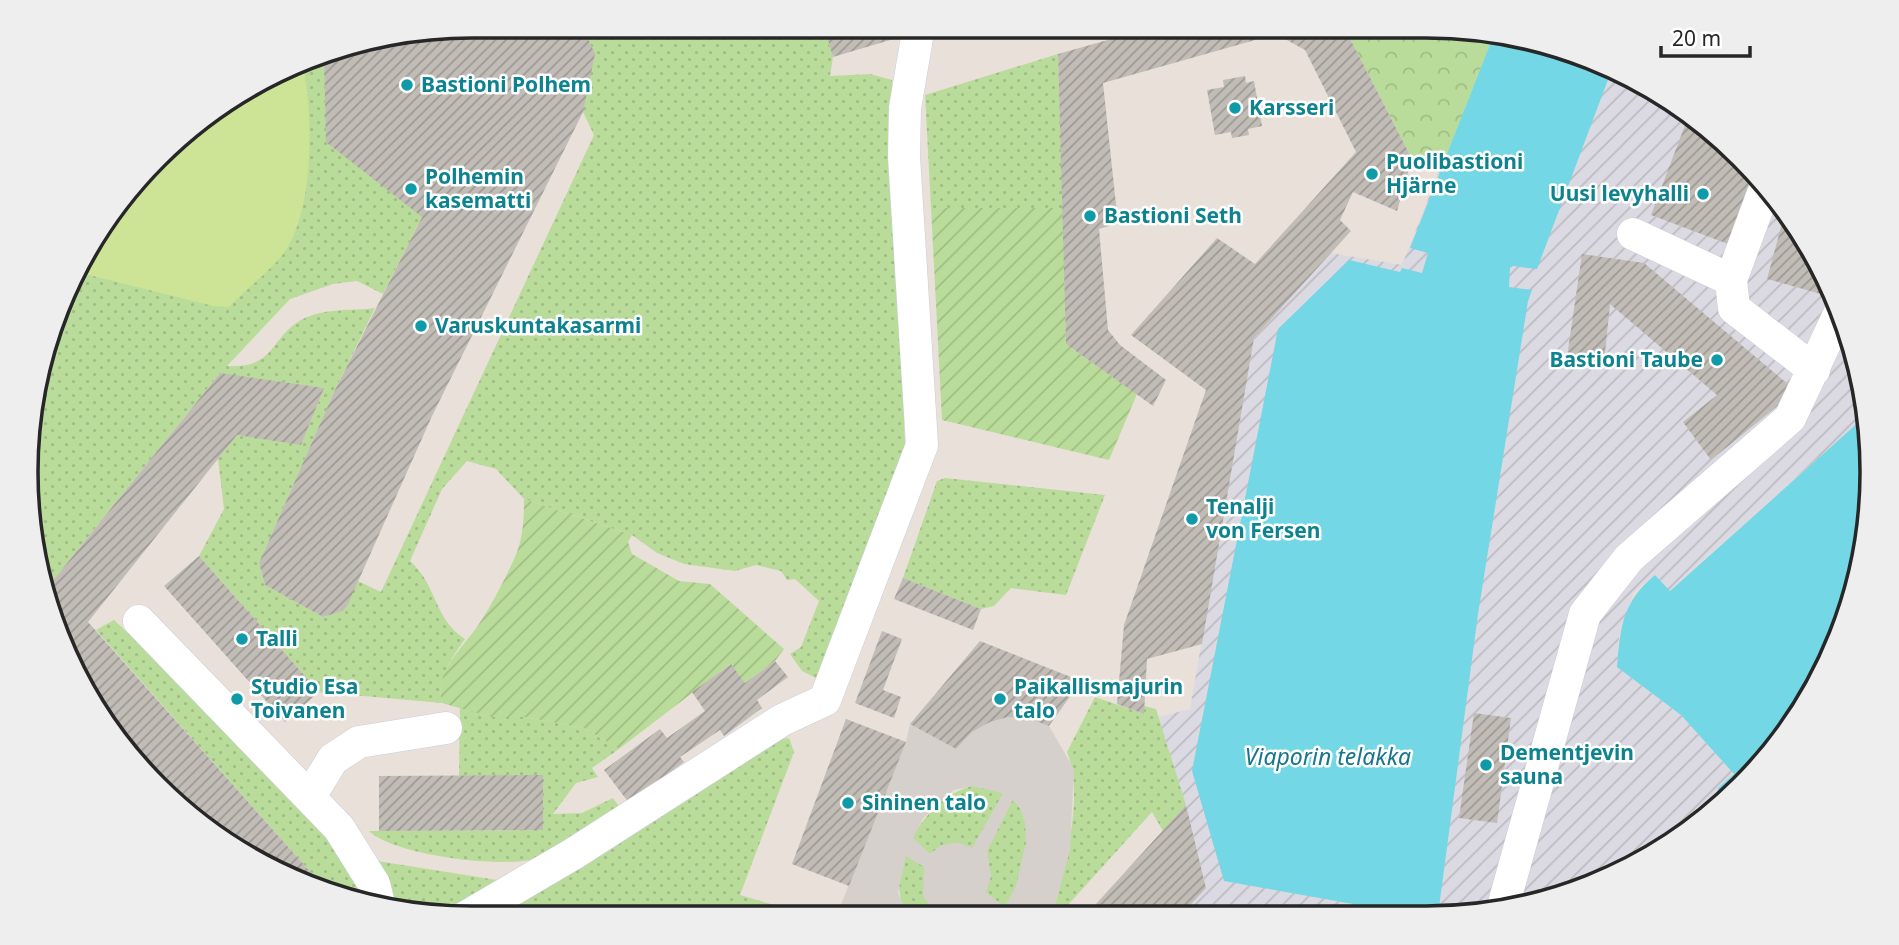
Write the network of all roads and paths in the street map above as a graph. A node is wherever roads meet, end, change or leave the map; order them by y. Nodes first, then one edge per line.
1 (917, 39) edge
2 (1762, 197) edge
3 (1633, 234) dead end
4 (1731, 280) junction
5 (1834, 325) edge
6 (1814, 370) junction
7 (139, 621) dead end
8 (446, 728) dead end
9 (310, 796) junction
10 (377, 896) edge
11 (1505, 899) edge
12 (485, 906) edge

1 - 12 lane
2 - 4 lane
3 - 4 lane
4 - 6 lane
5 - 6 lane
6 - 11 lane
7 - 9 lane
8 - 9 lane
9 - 10 lane

